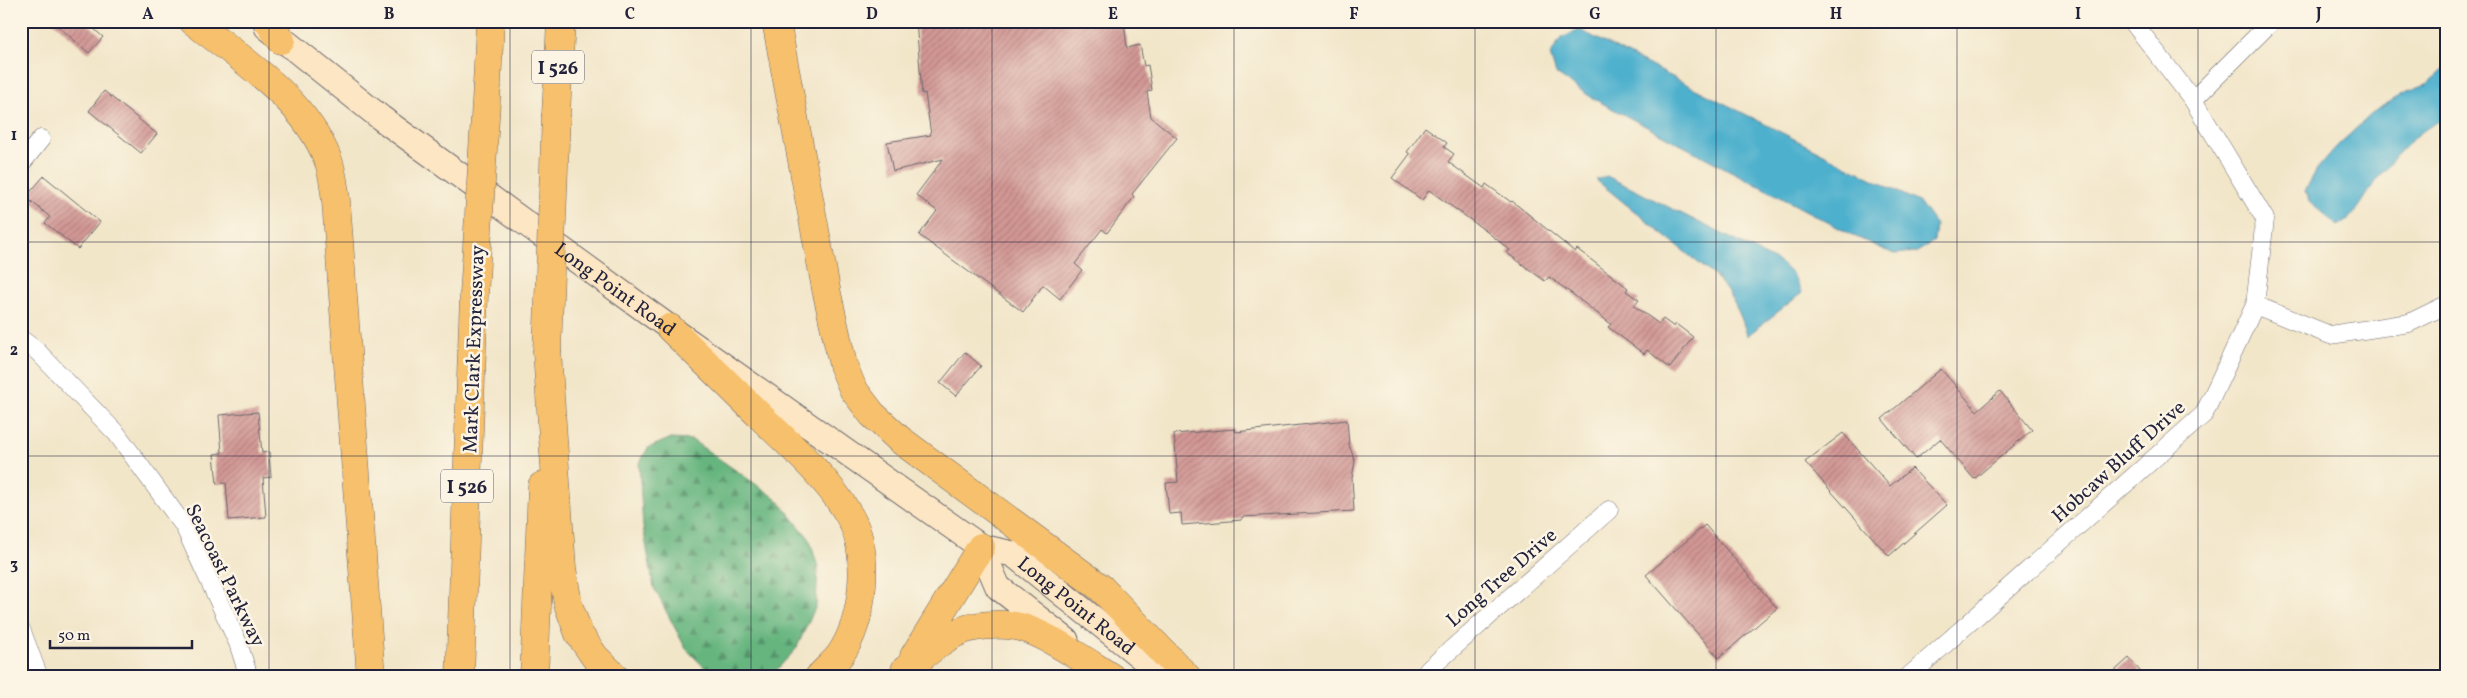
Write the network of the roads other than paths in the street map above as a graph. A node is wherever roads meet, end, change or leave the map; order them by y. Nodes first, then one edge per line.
1 (194, 21) edge
2 (260, 21) edge
3 (484, 21) edge
4 (490, 21) edge
5 (561, 21) edge
6 (776, 21) edge
7 (2132, 21) edge
8 (2272, 21) edge
9 (274, 30) edge
10 (486, 85) junction
11 (2194, 100) junction
12 (41, 139) dead end
13 (21, 164) edge
14 (2255, 305) junction
15 (2446, 305) edge
16 (670, 328) junction
17 (21, 339) edge
18 (547, 352) junction
19 (1609, 510) dead end
20 (981, 547) junction
21 (21, 629) edge
22 (26, 658) edge
23 (903, 674) edge
24 (39, 677) edge
25 (249, 677) edge
26 (372, 677) edge
27 (460, 677) edge
28 (534, 677) edge
29 (615, 677) edge
30 (819, 677) edge
31 (1111, 677) edge
32 (1166, 677) edge
33 (1187, 677) edge
34 (1420, 677) edge
35 (1908, 677) edge

1 - 26 highway
2 - 9 main road, Long Point Road
3 - 10 highway
4 - 10 highway, Mark Clark Expressway / I 526
5 - 18 highway, I 526, bridge
6 - 33 highway
7 - 11 street, Hobcaw Bluff Drive
8 - 11 street
9 - 16 main road, Long Point Road
10 - 27 highway, Mark Clark Expressway / I 526, bridge
11 - 14 street, Hobcaw Bluff Drive
12 - 13 street
14 - 15 street
14 - 35 street, Hobcaw Bluff Drive
16 - 20 main road, Long Point Road
16 - 30 highway
17 - 25 street, Seacoast Parkway
18 - 28 highway, I 526
18 - 29 highway
19 - 34 street, Long Tree Drive
20 - 23 highway
20 - 31 main road, Long Point Road
20 - 32 main road, Long Point Road
21 - 22 street
22 - 24 street
23 - 31 highway

